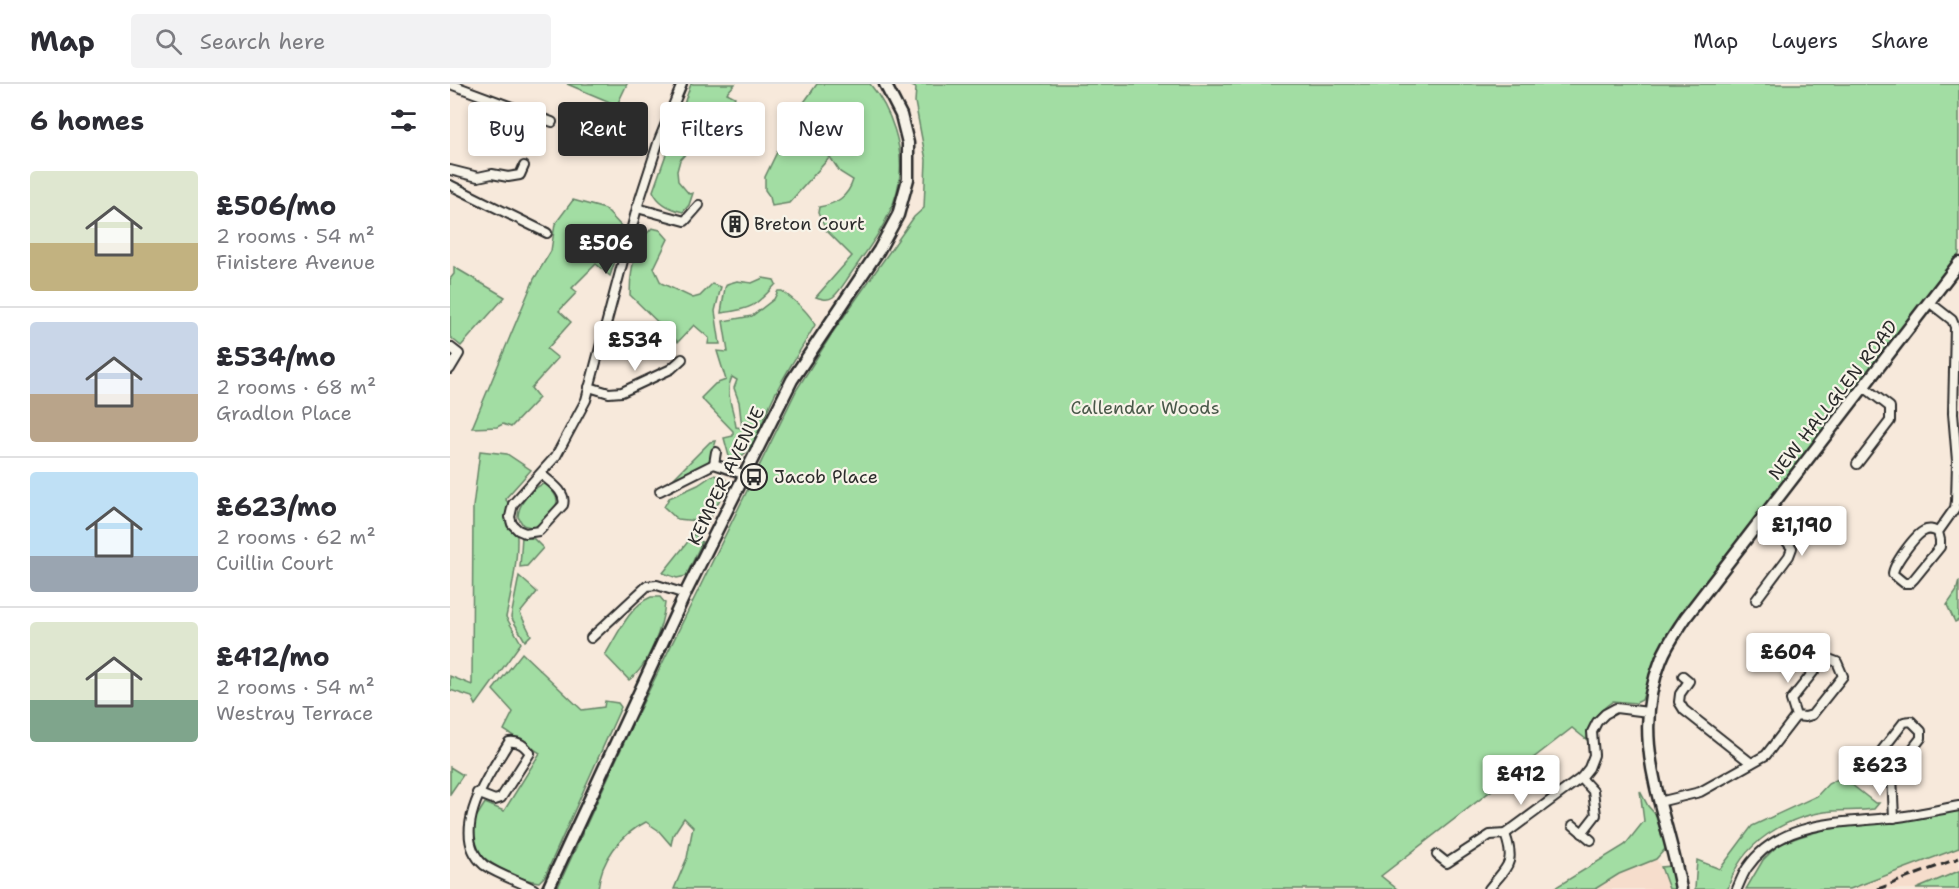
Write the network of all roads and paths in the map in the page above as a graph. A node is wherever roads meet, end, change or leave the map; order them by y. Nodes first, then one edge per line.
1 (682, 84) edge
2 (885, 84) edge
3 (453, 85) edge
4 (552, 122) dead end
5 (524, 166) dead end
6 (450, 170) edge
7 (450, 185) edge
8 (699, 205) dead end
9 (637, 208) junction
10 (547, 233) dead end
11 (1959, 263) edge
12 (1929, 302) junction
13 (450, 347) edge
14 (682, 359) dead end
15 (450, 369) edge
16 (590, 387) junction
17 (1864, 387) junction
18 (717, 452) dead end
19 (1958, 460) edge
20 (714, 464) junction
21 (1857, 464) dead end
22 (542, 474) junction
23 (746, 475) junction
24 (660, 490) dead end
25 (1761, 520) junction
26 (1938, 531) junction
27 (685, 594) junction
28 (1756, 600) dead end
29 (591, 638) dead end
30 (1683, 676) dead end
31 (1648, 711) junction
32 (1796, 716) junction
33 (1751, 763) junction
34 (1892, 775) junction
35 (1581, 778) junction
36 (477, 793) junction
37 (1659, 802) junction
38 (1959, 806) edge
39 (1894, 818) junction
40 (1573, 825) dead end
41 (1582, 833) junction
42 (1505, 834) junction
43 (1591, 840) dead end
44 (1437, 855) dead end
45 (534, 889) edge
46 (548, 889) edge
47 (1489, 889) edge
48 (1681, 889) edge
49 (1737, 889) edge

1 - 9 street
2 - 23 street, KEMPER AVENUE
3 - 4 street
5 - 6 street
7 - 10 street
8 - 9 street
9 - 16 street
11 - 12 street, NEW HALLGLEN ROAD
12 - 17 street, NEW HALLGLEN ROAD
12 - 19 street
13 - 15 street
14 - 16 street
16 - 22 street
17 - 21 street
17 - 25 street, NEW HALLGLEN ROAD
18 - 20 street
19 - 26 street
20 - 23 street
20 - 24 street
22 - 22 street
23 - 27 street, KEMPER AVENUE
25 - 28 street
25 - 31 street, NEW HALLGLEN ROAD
26 - 26 street
27 - 29 street
27 - 46 street, KEMPER AVENUE
30 - 33 street
31 - 35 street
31 - 37 street, NEW HALLGLEN ROAD
32 - 32 street
32 - 33 street
33 - 37 street
34 - 34 street
34 - 39 street
35 - 41 street
35 - 42 street
36 - 36 street
36 - 45 street
37 - 48 street, NEW HALLGLEN ROAD
38 - 39 street
39 - 49 street
40 - 41 street
41 - 43 street
42 - 44 street
42 - 47 street

